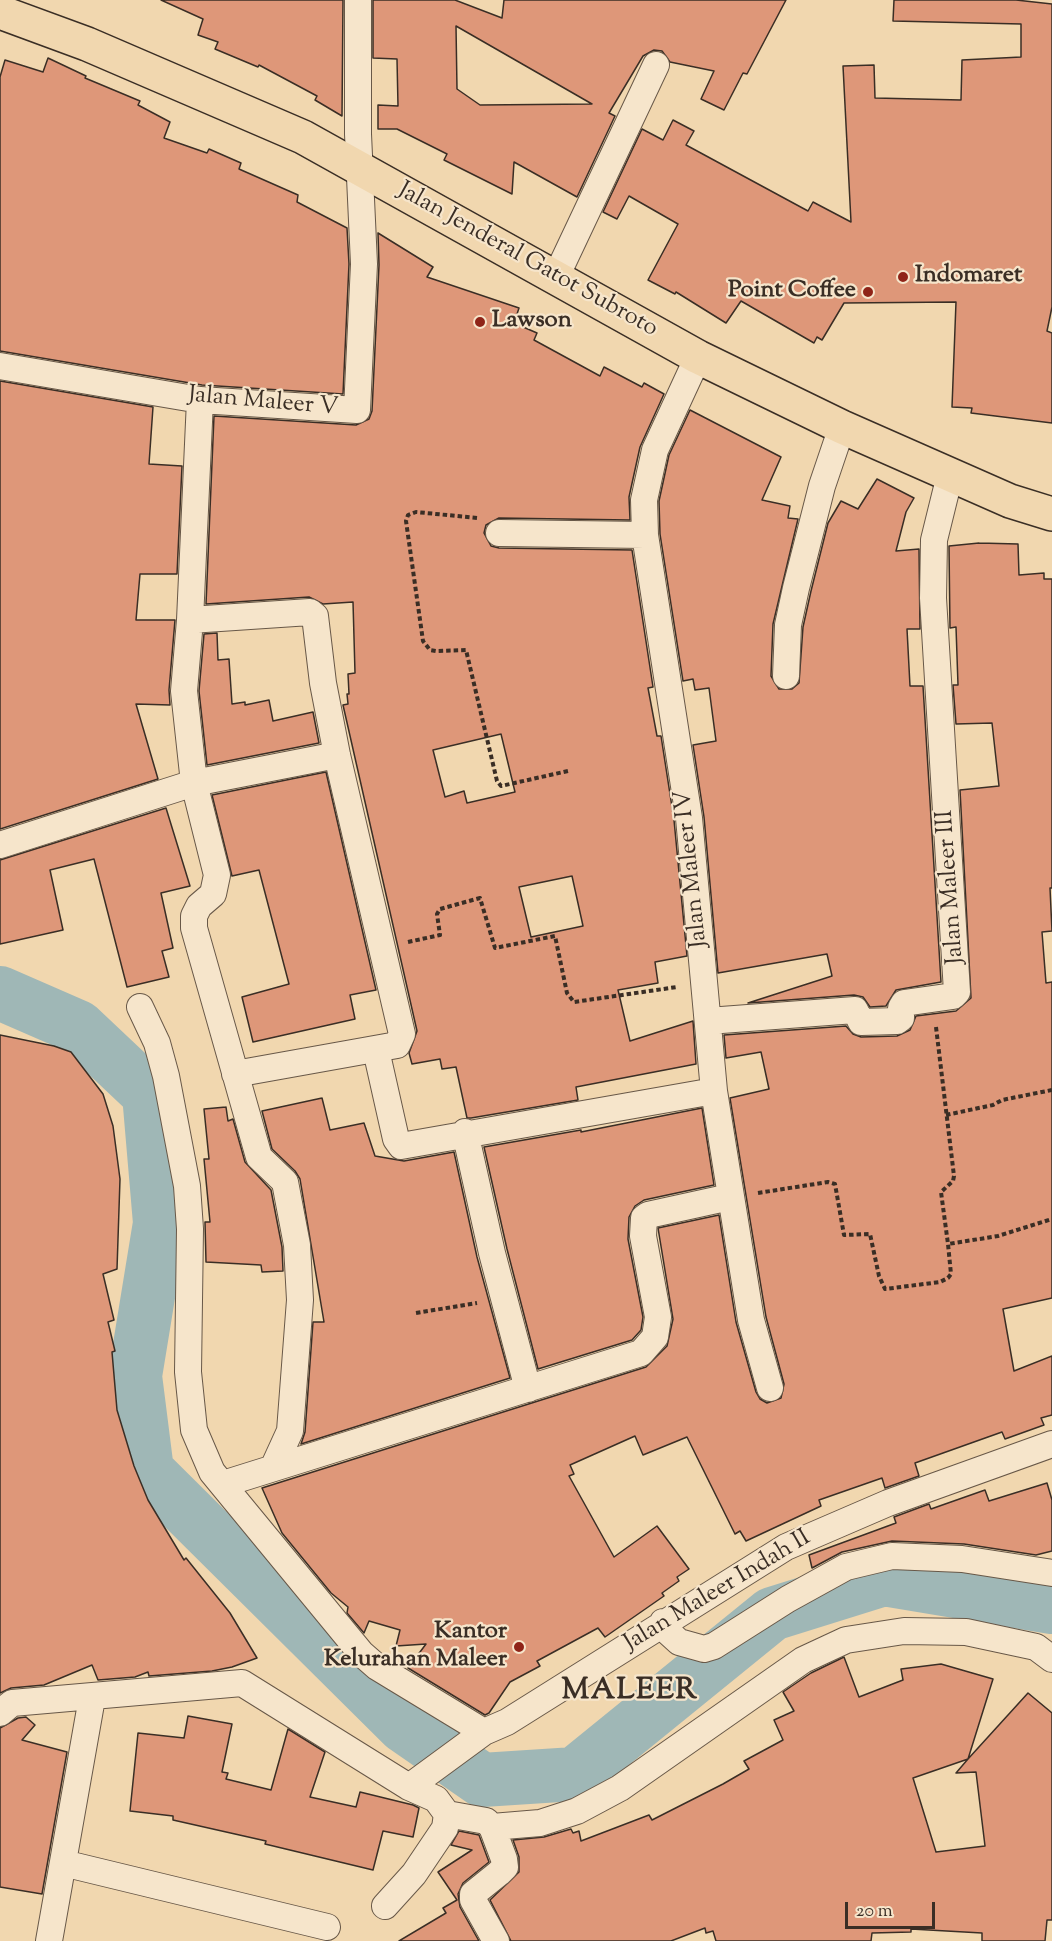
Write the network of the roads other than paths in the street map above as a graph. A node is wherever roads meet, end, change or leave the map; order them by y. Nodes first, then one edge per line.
1 (358, 0) edge
2 (0, 12) edge
3 (656, 65) dead end
4 (359, 168) junction
5 (555, 279) junction
6 (698, 357) junction
7 (0, 366) edge
8 (200, 400) junction
9 (842, 427) junction
10 (950, 475) junction
11 (1052, 514) edge
12 (499, 533) road end
13 (645, 535) junction
14 (190, 620) junction
15 (786, 676) dead end
16 (337, 755) junction
17 (194, 783) junction
18 (0, 845) edge
19 (140, 1007) dead end
20 (708, 1021) junction
21 (376, 1050) junction
22 (235, 1074) junction
23 (714, 1091) junction
24 (465, 1132) junction
25 (730, 1197) junction
26 (770, 1388) dead end
27 (528, 1389) junction
28 (1052, 1444) edge
29 (274, 1466) junction
30 (224, 1484) junction
31 (1052, 1573) edge
32 (663, 1622) junction
33 (1052, 1659) edge
34 (92, 1698) junction
35 (0, 1713) edge
36 (483, 1732) junction
37 (413, 1784) junction
38 (447, 1814) junction
39 (492, 1827) junction
40 (63, 1863) junction
41 (385, 1906) dead end
42 (327, 1928) dead end
43 (49, 1941) edge
44 (496, 1941) edge

1 - 4 street
2 - 4 main road, Jalan Jenderal Gatot Subroto
3 - 5 street
4 - 5 main road, Jalan Jenderal Gatot Subroto
4 - 8 street, Jalan Maleer V
5 - 6 main road, Jalan Jenderal Gatot Subroto
6 - 9 main road, Jalan Jenderal Gatot Subroto
6 - 13 street, Jalan Maleer IV
7 - 8 street, Jalan Maleer V
8 - 14 street
9 - 10 main road, Jalan Jenderal Gatot Subroto
9 - 15 street
10 - 11 main road, Jalan Jenderal Gatot Subroto
10 - 20 street, Jalan Maleer III
12 - 13 street
13 - 20 street, Jalan Maleer IV
14 - 16 street
14 - 17 street
16 - 17 street
16 - 21 street
17 - 18 street
17 - 22 street
19 - 30 street
20 - 23 street, Jalan Maleer IV
21 - 22 street
21 - 24 street
22 - 29 street
23 - 24 street
23 - 25 street, Jalan Maleer IV
24 - 27 street
25 - 26 street, Jalan Maleer IV
25 - 27 street
27 - 29 street
28 - 32 street, Jalan Maleer Indah II
29 - 30 street
30 - 36 street
31 - 32 street
32 - 36 street, Jalan Maleer Indah II
33 - 39 street
34 - 35 street
34 - 37 street
34 - 40 street
36 - 37 street, Jalan Maleer Indah II
37 - 38 street
38 - 39 street
38 - 41 street
39 - 44 street
40 - 42 street
40 - 43 street

